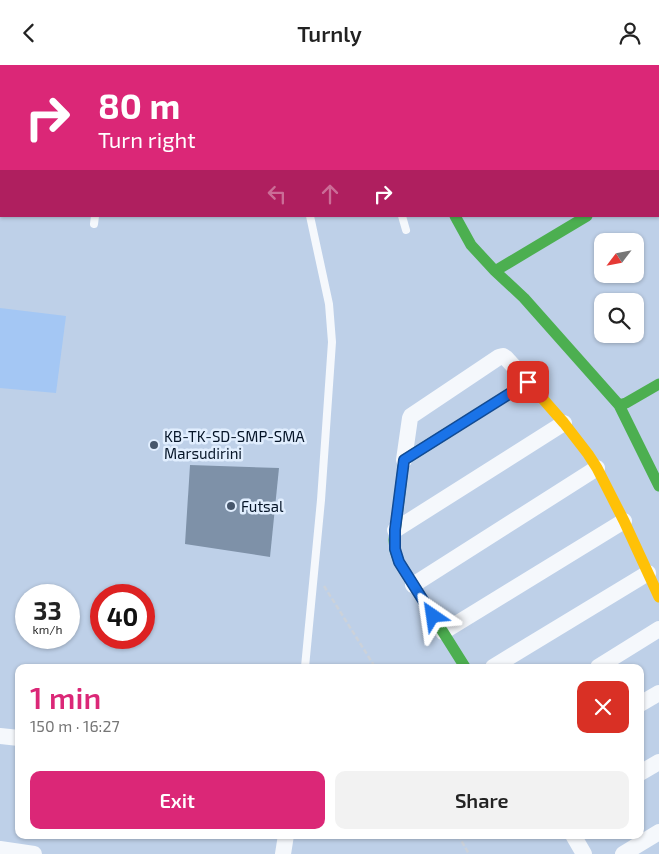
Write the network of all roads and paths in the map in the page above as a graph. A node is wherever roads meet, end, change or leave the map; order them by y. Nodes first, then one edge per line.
1 (310, 217) edge
2 (402, 217) edge
3 (455, 217) edge
4 (585, 217) edge
5 (406, 230) dead end
6 (495, 271) junction
7 (528, 382) junction
8 (659, 384) edge
9 (619, 405) junction
10 (564, 423) junction
11 (404, 460) junction
12 (596, 468) junction
13 (659, 486) edge
14 (624, 521) junction
15 (395, 530) junction
16 (314, 571) junction
17 (648, 573) junction
18 (414, 585) junction
19 (659, 597) edge
20 (659, 629) edge
21 (443, 632) junction
22 (305, 664) edge
23 (373, 664) edge
24 (463, 664) edge
25 (498, 664) edge
26 (603, 664) edge
27 (659, 693) edge
28 (644, 701) edge
29 (0, 736) edge
30 (15, 738) edge
31 (659, 762) edge
32 (644, 771) edge
33 (659, 832) edge
34 (285, 839) edge
35 (460, 839) edge
36 (575, 839) edge
37 (0, 849) edge
38 (34, 854) edge
39 (283, 854) edge
40 (469, 854) edge
41 (584, 854) edge
42 (622, 854) edge

1 - 16 lane
2 - 5 lane
3 - 6 street
4 - 6 street
6 - 9 street
7 - 10 street
7 - 11 street
7 - 11 street
8 - 9 street
9 - 13 street
10 - 12 street
10 - 15 street
11 - 15 street
12 - 14 street
12 - 18 street
14 - 17 street
14 - 21 street
15 - 18 street
16 - 22 lane
16 - 23 path
17 - 19 street
17 - 25 street
18 - 21 street
20 - 26 street
21 - 24 street
27 - 28 street
29 - 30 street
31 - 32 street
33 - 42 street
34 - 39 street
35 - 40 path
36 - 41 street
37 - 38 street

